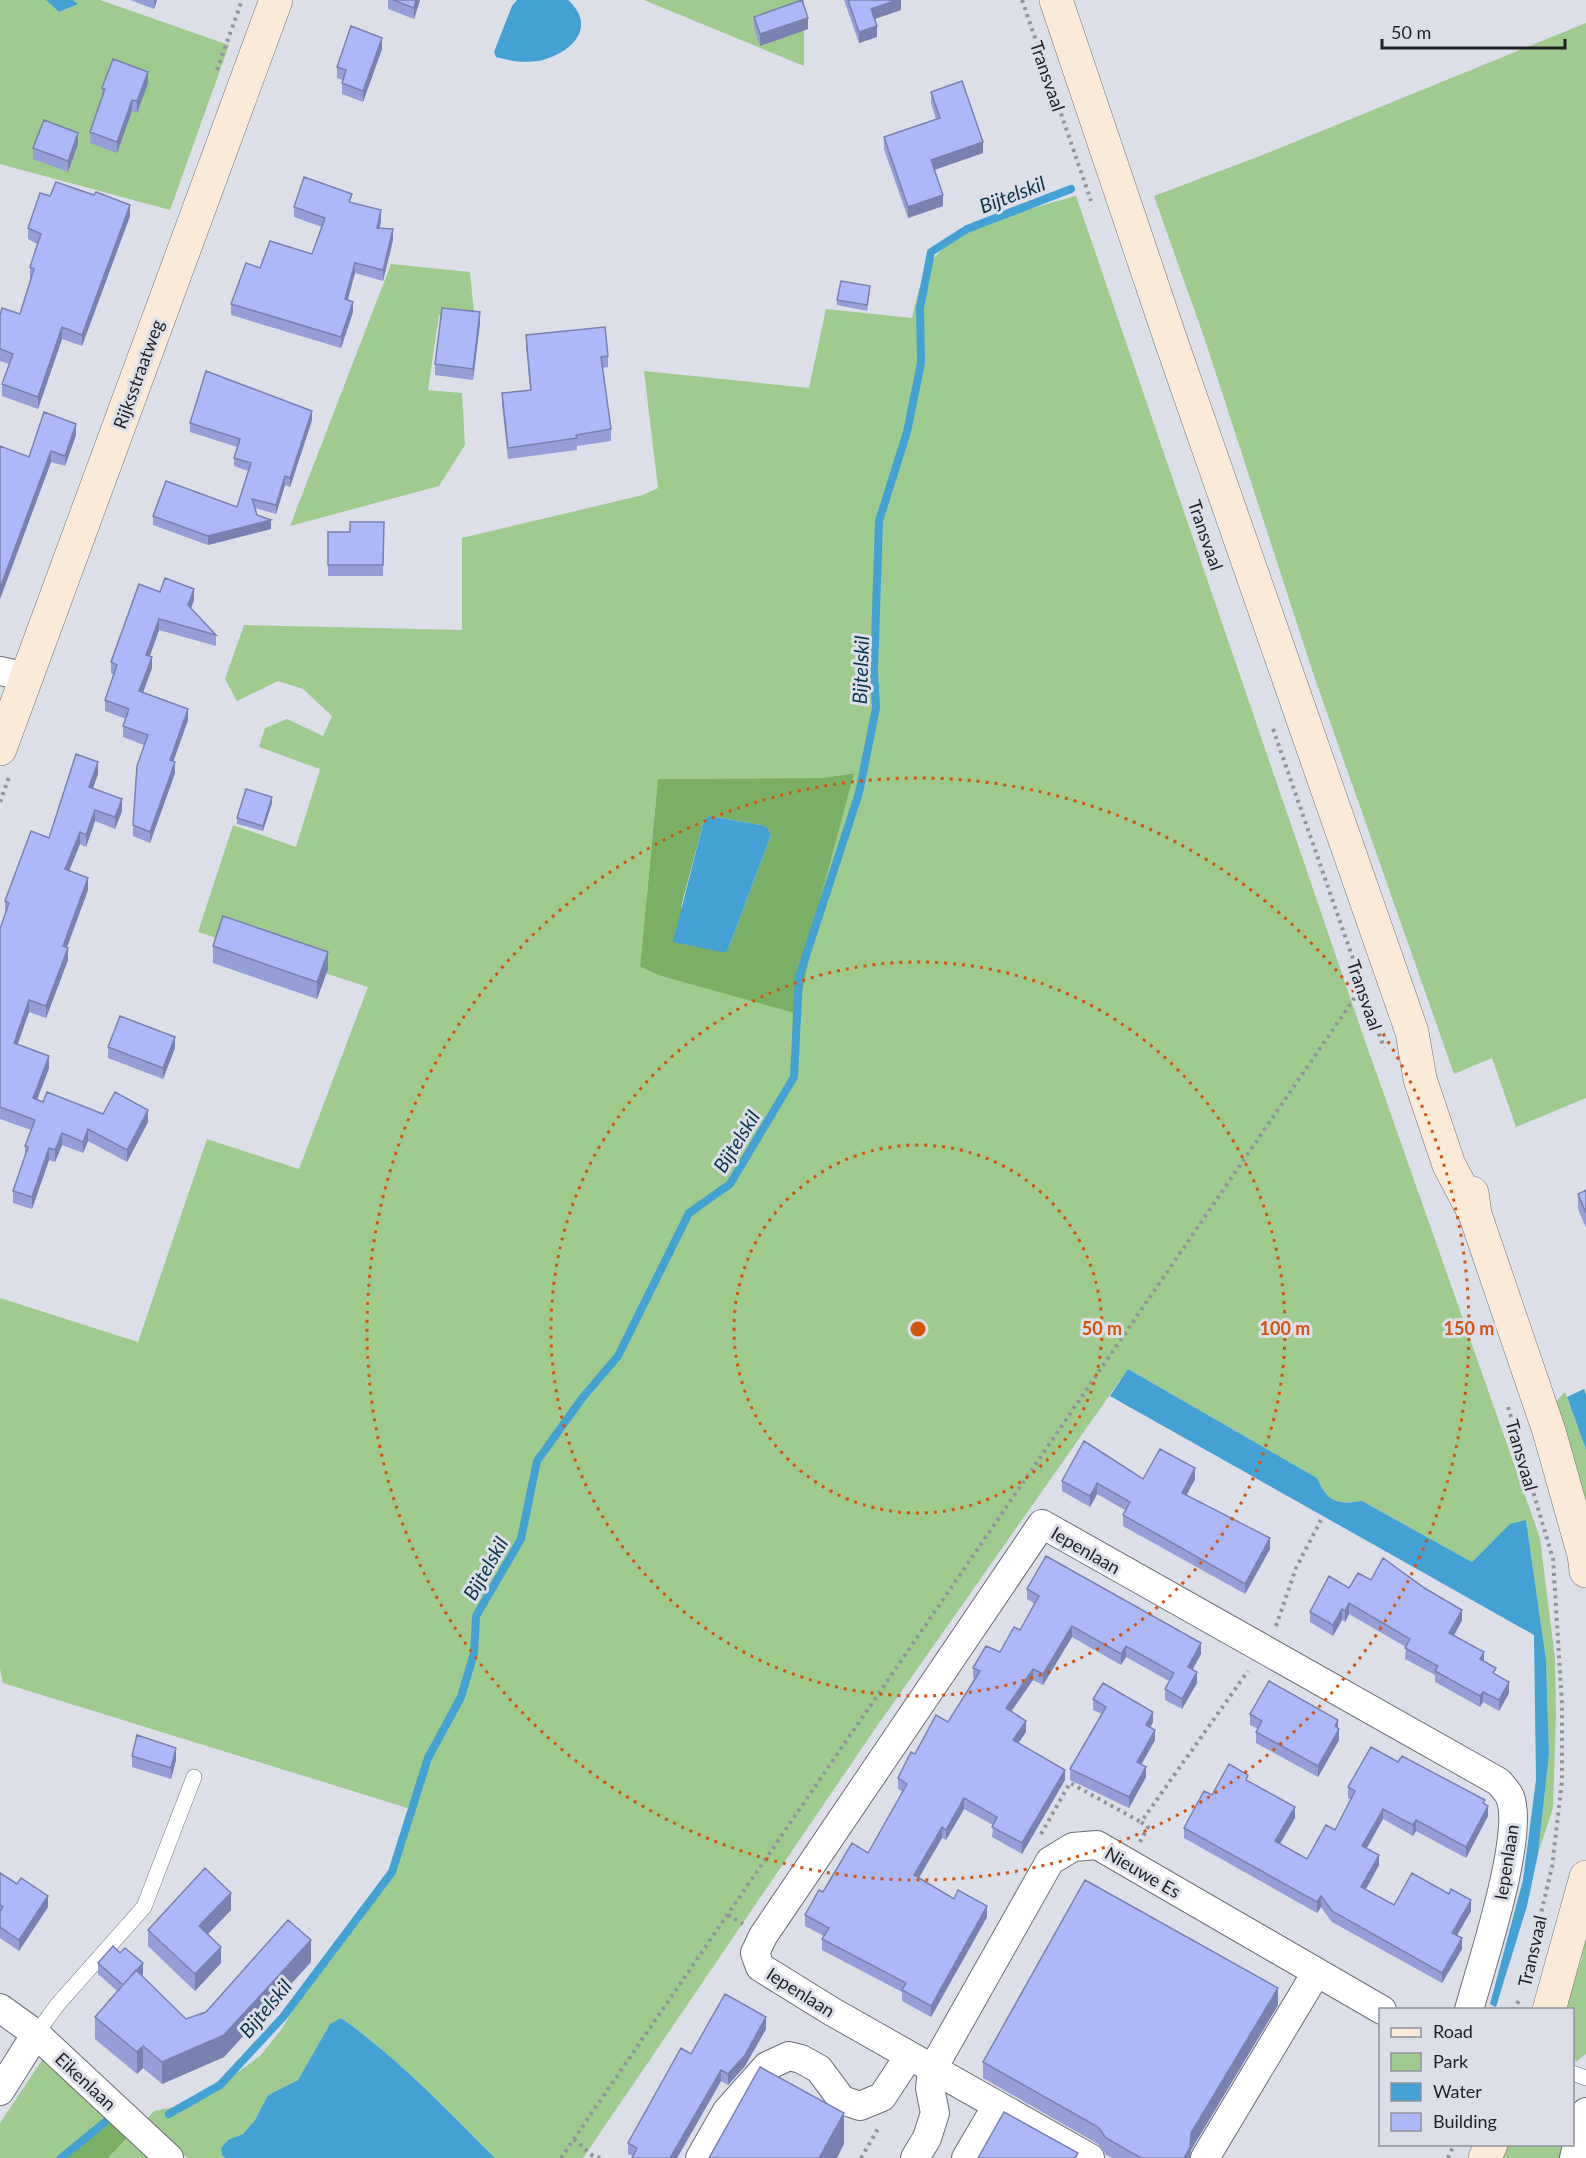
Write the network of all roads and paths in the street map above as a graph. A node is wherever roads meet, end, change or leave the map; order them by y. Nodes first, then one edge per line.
1 (276, 0) edge
2 (1022, 0) edge
3 (1056, 0) edge
4 (1092, 206) dead end
5 (13, 674) edge
6 (1272, 726) dead end
7 (0, 749) edge
8 (1362, 987) junction
9 (1386, 1054) dead end
10 (1507, 1404) dead end
11 (1322, 1518) dead end
12 (1586, 1572) edge
13 (1264, 1649) junction
14 (194, 1777) dead end
15 (1128, 1864) junction
16 (1586, 1876) edge
17 (1316, 1973) junction
18 (0, 2008) edge
19 (1379, 2008) edge
20 (1470, 2008) edge
21 (1515, 2008) edge
22 (1550, 2008) edge
23 (36, 2034) junction
24 (920, 2063) junction
25 (0, 2091) edge
26 (996, 2107) junction
27 (1586, 2112) edge
28 (574, 2139) junction
29 (169, 2158) edge
30 (561, 2158) edge
31 (602, 2158) edge
32 (700, 2158) edge
33 (915, 2158) edge
34 (966, 2158) edge
35 (1090, 2158) edge
36 (1205, 2158) edge
37 (1574, 2158) edge

1 - 5 street, Rijksstraatweg
2 - 4 path, Transvaal
3 - 12 street, Transvaal
5 - 7 street, Rijksstraatweg
6 - 8 path, Transvaal
8 - 9 path, Transvaal
8 - 28 path
10 - 21 path, Transvaal
11 - 13 path
13 - 15 path
13 - 20 street, Iepenlaan
13 - 24 street, Iepenlaan
14 - 23 lane
15 - 17 street, Nieuwe Es
15 - 24 street, Nieuwe Es
16 - 22 street, Transvaal
17 - 19 street, Nieuwe Es
17 - 36 street
18 - 23 street, Eikenlaan
23 - 25 street
23 - 29 street, Eikenlaan
24 - 26 street
24 - 32 street, Nieuwe Es
24 - 33 street
26 - 34 street
26 - 35 street
27 - 37 street
28 - 30 path
28 - 31 path

